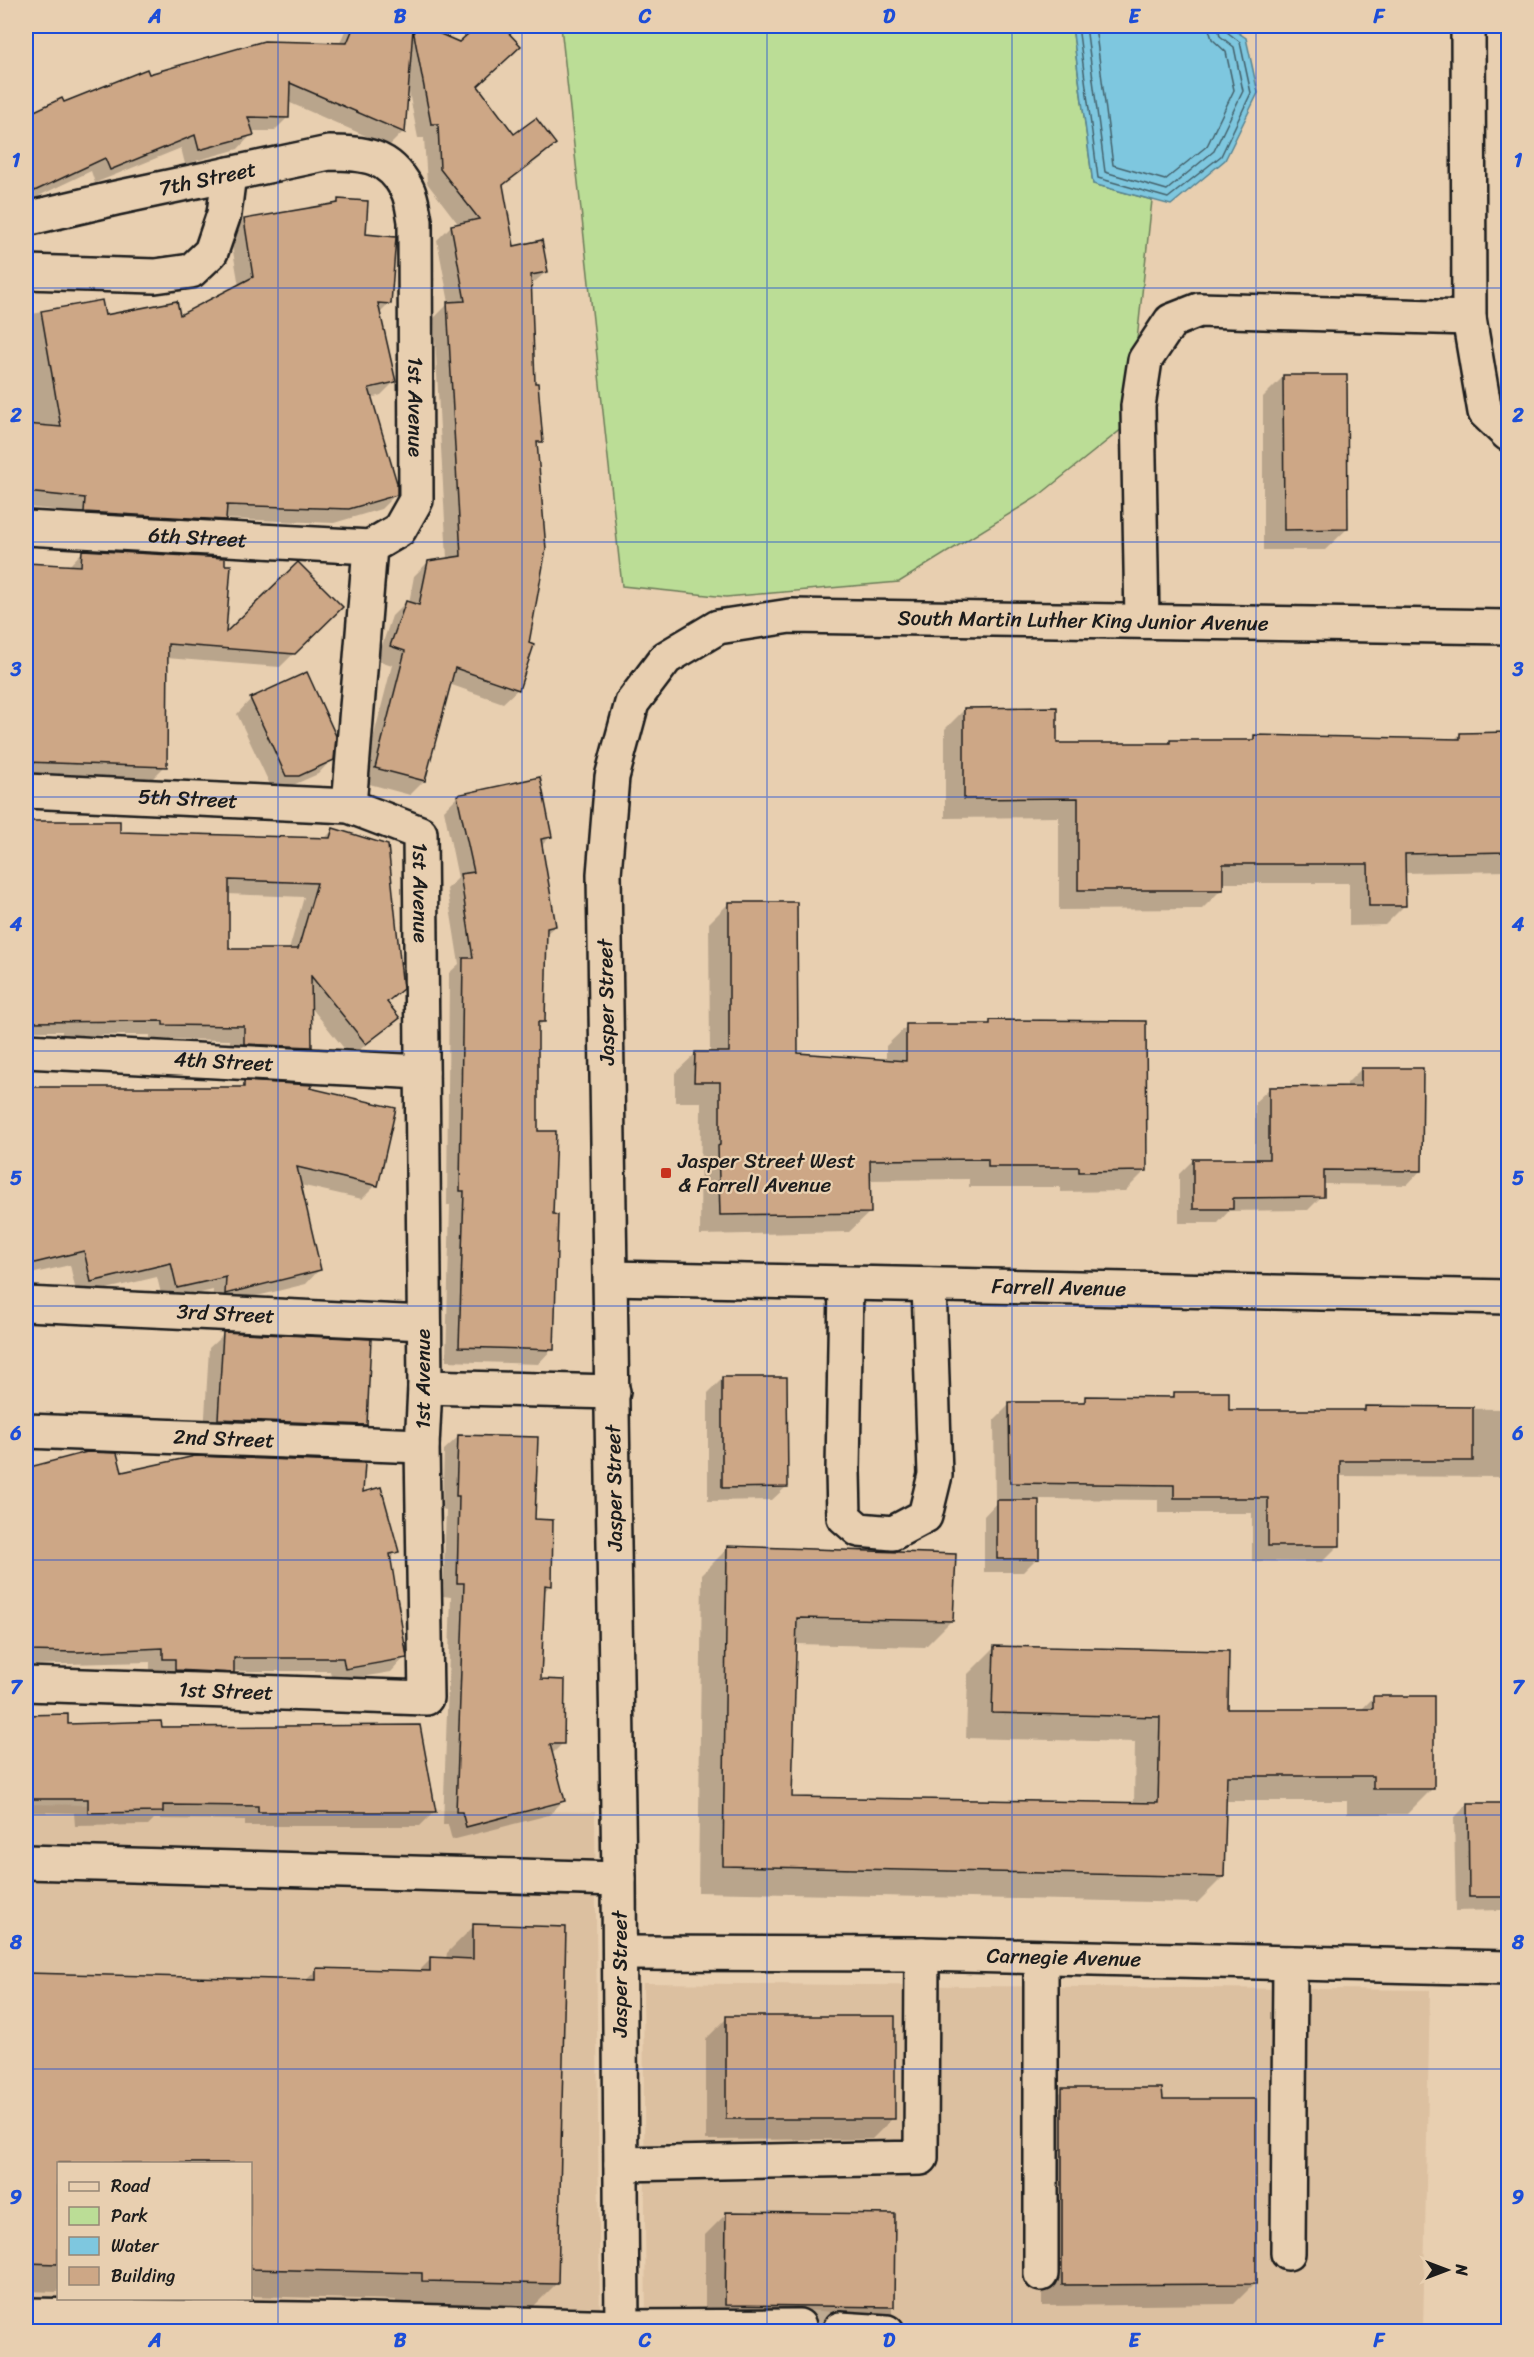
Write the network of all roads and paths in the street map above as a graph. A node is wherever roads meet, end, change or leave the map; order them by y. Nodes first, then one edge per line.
1 (1468, 26) edge
2 (390, 166) joint
3 (229, 174) junction
4 (26, 219) edge
5 (26, 272) edge
6 (1468, 318) junction
7 (1509, 434) edge
8 (26, 528) edge
9 (370, 547) junction
10 (1142, 621) junction
11 (1509, 627) edge
12 (666, 658) joint
13 (26, 791) edge
14 (350, 806) junction
15 (26, 1051) edge
16 (422, 1072) junction
17 (611, 1278) junction
18 (846, 1284) junction
19 (929, 1285) junction
20 (1509, 1297) edge
21 (26, 1304) edge
22 (424, 1323) junction
23 (425, 1387) junction
24 (613, 1392) junction
25 (26, 1431) edge
26 (422, 1446) junction
27 (26, 1684) edge
28 (426, 1698) joint
29 (26, 1862) edge
30 (619, 1879) junction
31 (620, 1953) junction
32 (922, 1954) junction
33 (1041, 1957) junction
34 (1290, 1963) junction
35 (1509, 1968) edge
36 (621, 2164) junction
37 (1288, 2253) dead end
38 (1041, 2274) dead end
39 (26, 2315) edge
40 (302, 2325) edge
41 (392, 2326) edge
42 (799, 2326) dead end
43 (497, 2328) edge
44 (622, 2329) edge
45 (840, 2329) dead end
46 (887, 2331) edge

1 - 6 street
2 - 3 street, 7th Street
2 - 9 street, 1st Avenue
3 - 4 street, 7th Street
3 - 5 street
6 - 7 street
6 - 10 street
8 - 9 street, 6th Street
9 - 14 street
10 - 11 street, South Martin Luther King Junior Avenue
10 - 12 street, South Martin Luther King Junior Avenue
12 - 17 street, Jasper Street
13 - 14 street, 5th Street
14 - 16 street, 1st Avenue
15 - 16 street, 4th Street
16 - 22 street, 1st Avenue
17 - 18 street, Farrell Avenue
17 - 24 street, Jasper Street
18 - 19 street, Farrell Avenue
18 - 19 street
19 - 20 street, Farrell Avenue
21 - 22 street, 3rd Street
22 - 23 street, 1st Avenue
23 - 24 street
23 - 26 street, 1st Avenue
24 - 30 street, Jasper Street
25 - 26 street, 2nd Street
26 - 28 street, 1st Avenue
27 - 28 street, 1st Street
29 - 30 street
30 - 31 street, Jasper Street
31 - 32 street, Carnegie Avenue
31 - 36 street, Jasper Street
32 - 33 street, Carnegie Avenue
32 - 36 street
33 - 34 street, Carnegie Avenue
33 - 38 street
34 - 35 street, Carnegie Avenue
34 - 37 street
36 - 44 street, Jasper Street
39 - 40 street
40 - 41 street
41 - 43 street
42 - 44 street
43 - 44 street
45 - 46 street

